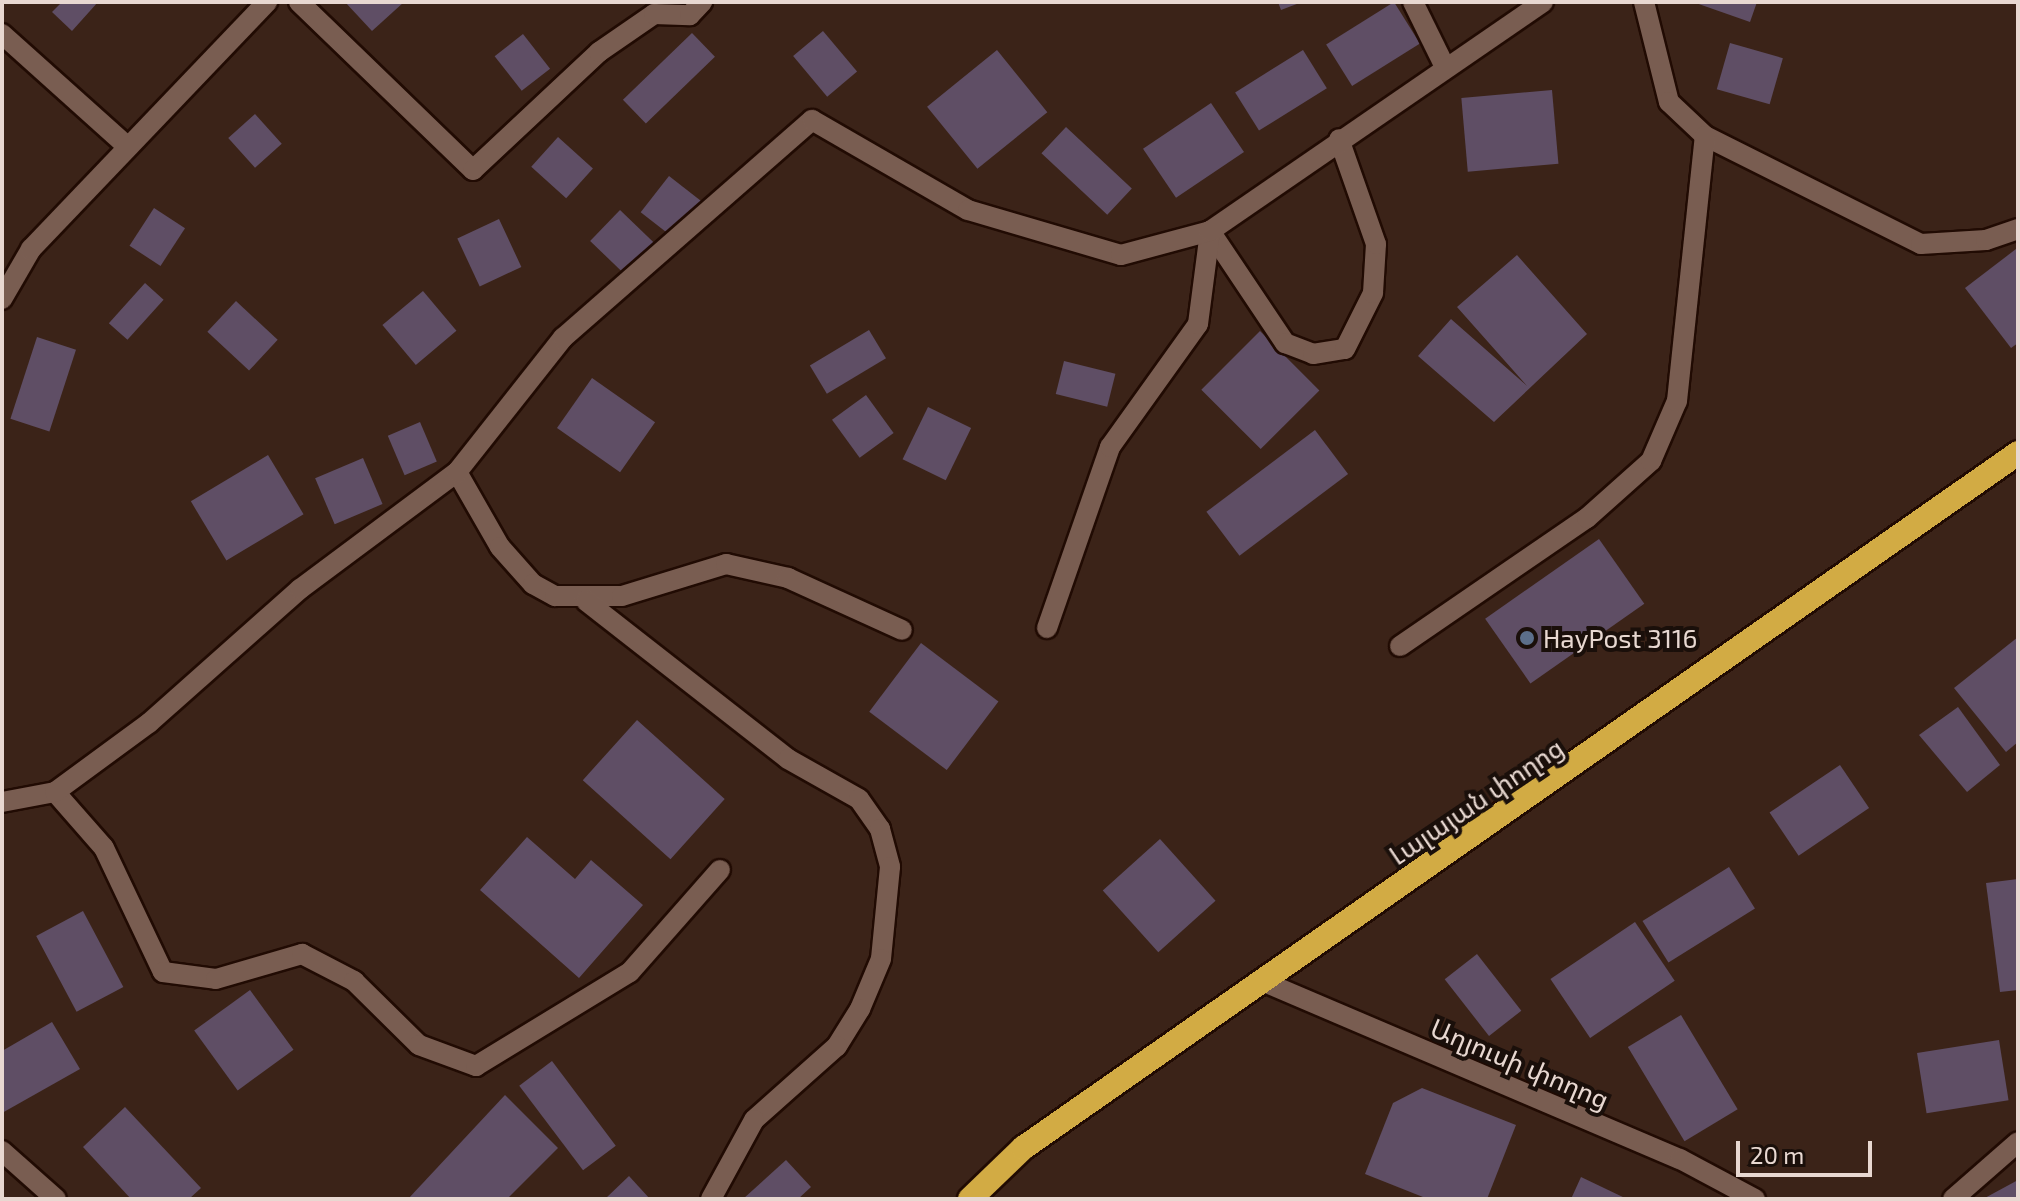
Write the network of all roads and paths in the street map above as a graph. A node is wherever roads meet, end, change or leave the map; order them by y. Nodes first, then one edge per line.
1 (267, 2) edge
2 (299, 2) edge
3 (702, 2) edge
4 (1413, 2) edge
5 (1543, 2) edge
6 (1644, 2) edge
7 (651, 8) edge
8 (2, 34) edge
9 (1444, 65) junction
10 (1705, 136) junction
11 (1339, 139) junction
12 (128, 147) junction
13 (2018, 229) edge
14 (1210, 231) junction
15 (2, 299) edge
16 (2018, 453) edge
17 (457, 472) junction
18 (586, 601) junction
19 (1047, 628) dead end
20 (902, 630) dead end
21 (1400, 646) dead end
22 (55, 792) junction
23 (2, 802) edge
24 (720, 870) dead end
25 (1262, 981) junction
26 (2018, 1142) edge
27 (2, 1151) edge
28 (56, 1199) edge
29 (711, 1199) edge
30 (970, 1199) edge
31 (1755, 1199) edge
32 (1953, 1199) edge

1 - 12 street
2 - 7 street
3 - 7 street
4 - 9 street
5 - 9 street
6 - 10 street
8 - 12 street
9 - 11 street
10 - 13 street
10 - 21 street
11 - 14 street
11 - 14 street
12 - 15 street
14 - 17 street
14 - 19 street
16 - 25 highway, Լալայան փողոց
17 - 18 street
17 - 22 street
18 - 20 street
18 - 29 street
22 - 23 street
22 - 24 street
25 - 30 highway, Լալայան փողոց
25 - 31 street, Աղյուսի փողոց
26 - 32 street
27 - 28 street

